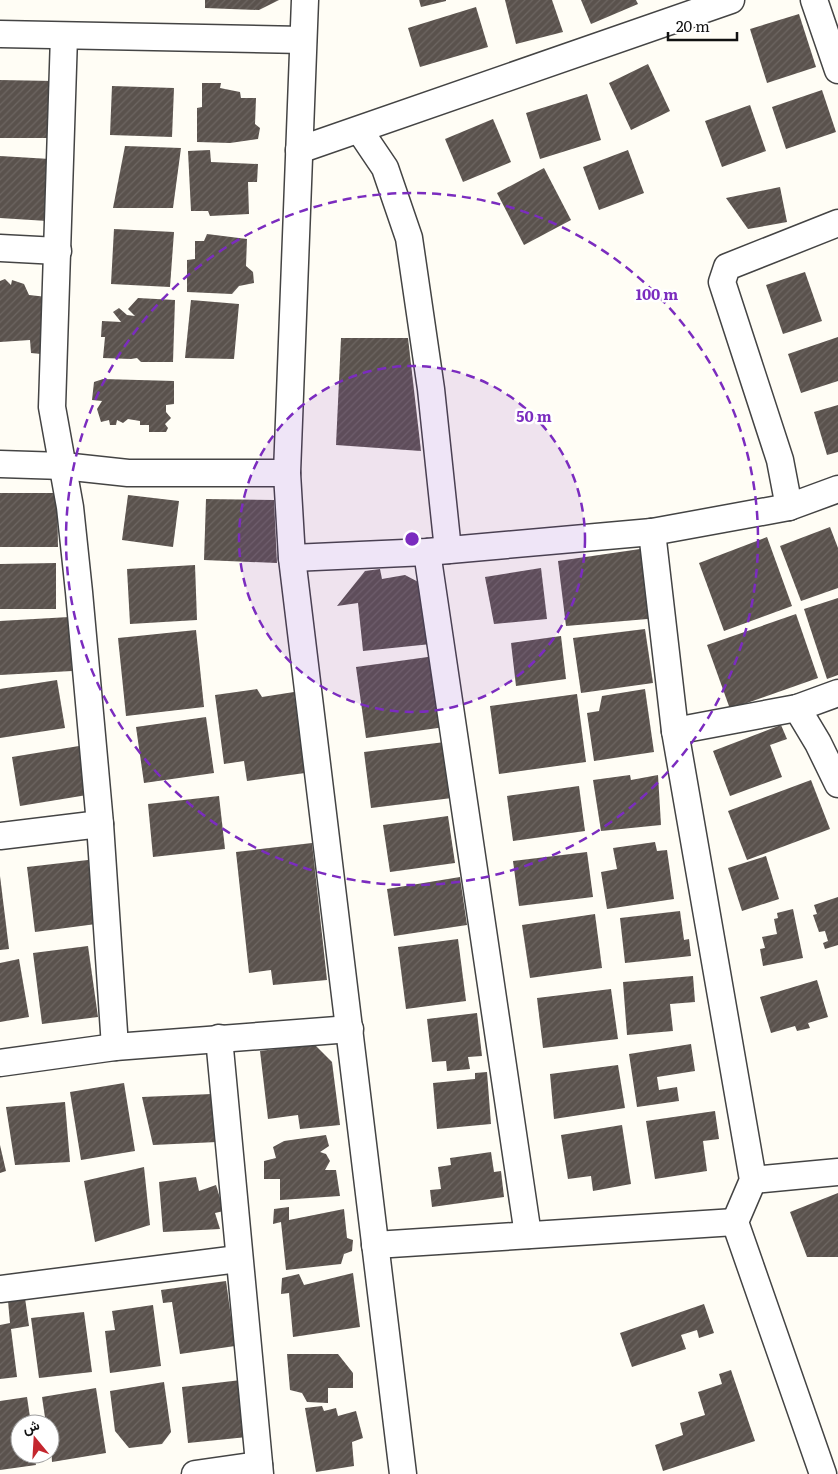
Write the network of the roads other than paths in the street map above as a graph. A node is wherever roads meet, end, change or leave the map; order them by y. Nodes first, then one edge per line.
1 (305, 0) edge
2 (731, 0) edge
3 (814, 0) edge
4 (0, 34) edge
5 (64, 36) junction
6 (303, 40) junction
7 (838, 70) edge
8 (360, 131) junction
9 (299, 150) junction
10 (838, 223) edge
11 (0, 248) edge
12 (58, 251) junction
13 (0, 464) edge
14 (63, 466) junction
15 (287, 473) junction
16 (838, 489) edge
17 (789, 507) junction
18 (652, 532) junction
19 (438, 551) junction
20 (292, 558) junction
21 (838, 693) edge
22 (797, 708) junction
23 (675, 731) junction
24 (838, 784) edge
25 (100, 824) junction
26 (0, 836) edge
27 (350, 1028) junction
28 (219, 1038) junction
29 (115, 1047) junction
30 (0, 1063) edge
31 (838, 1172) edge
32 (753, 1180) junction
33 (735, 1222) junction
34 (528, 1235) junction
35 (375, 1245) junction
36 (238, 1259) junction
37 (0, 1289) edge
38 (259, 1470) edge
39 (195, 1474) edge
40 (404, 1474) edge
41 (824, 1474) edge

1 - 6 street
2 - 8 street
3 - 7 street
4 - 5 street
5 - 6 street
5 - 12 street
6 - 9 street
8 - 9 street
8 - 19 street
9 - 15 street
10 - 17 street
11 - 12 street
12 - 14 street
13 - 14 street
14 - 15 street
14 - 25 street
15 - 20 street
16 - 17 street
17 - 18 street
18 - 19 street
18 - 23 street
19 - 20 street
19 - 34 street
20 - 27 street
21 - 22 street
22 - 23 street
22 - 24 street
23 - 32 street
25 - 26 street
25 - 29 street
27 - 28 street
27 - 35 street
28 - 29 street
28 - 36 street
29 - 30 street
31 - 32 street
32 - 33 street
33 - 34 street
33 - 41 street
34 - 35 street
35 - 40 street
36 - 37 street
36 - 38 street
38 - 39 street

